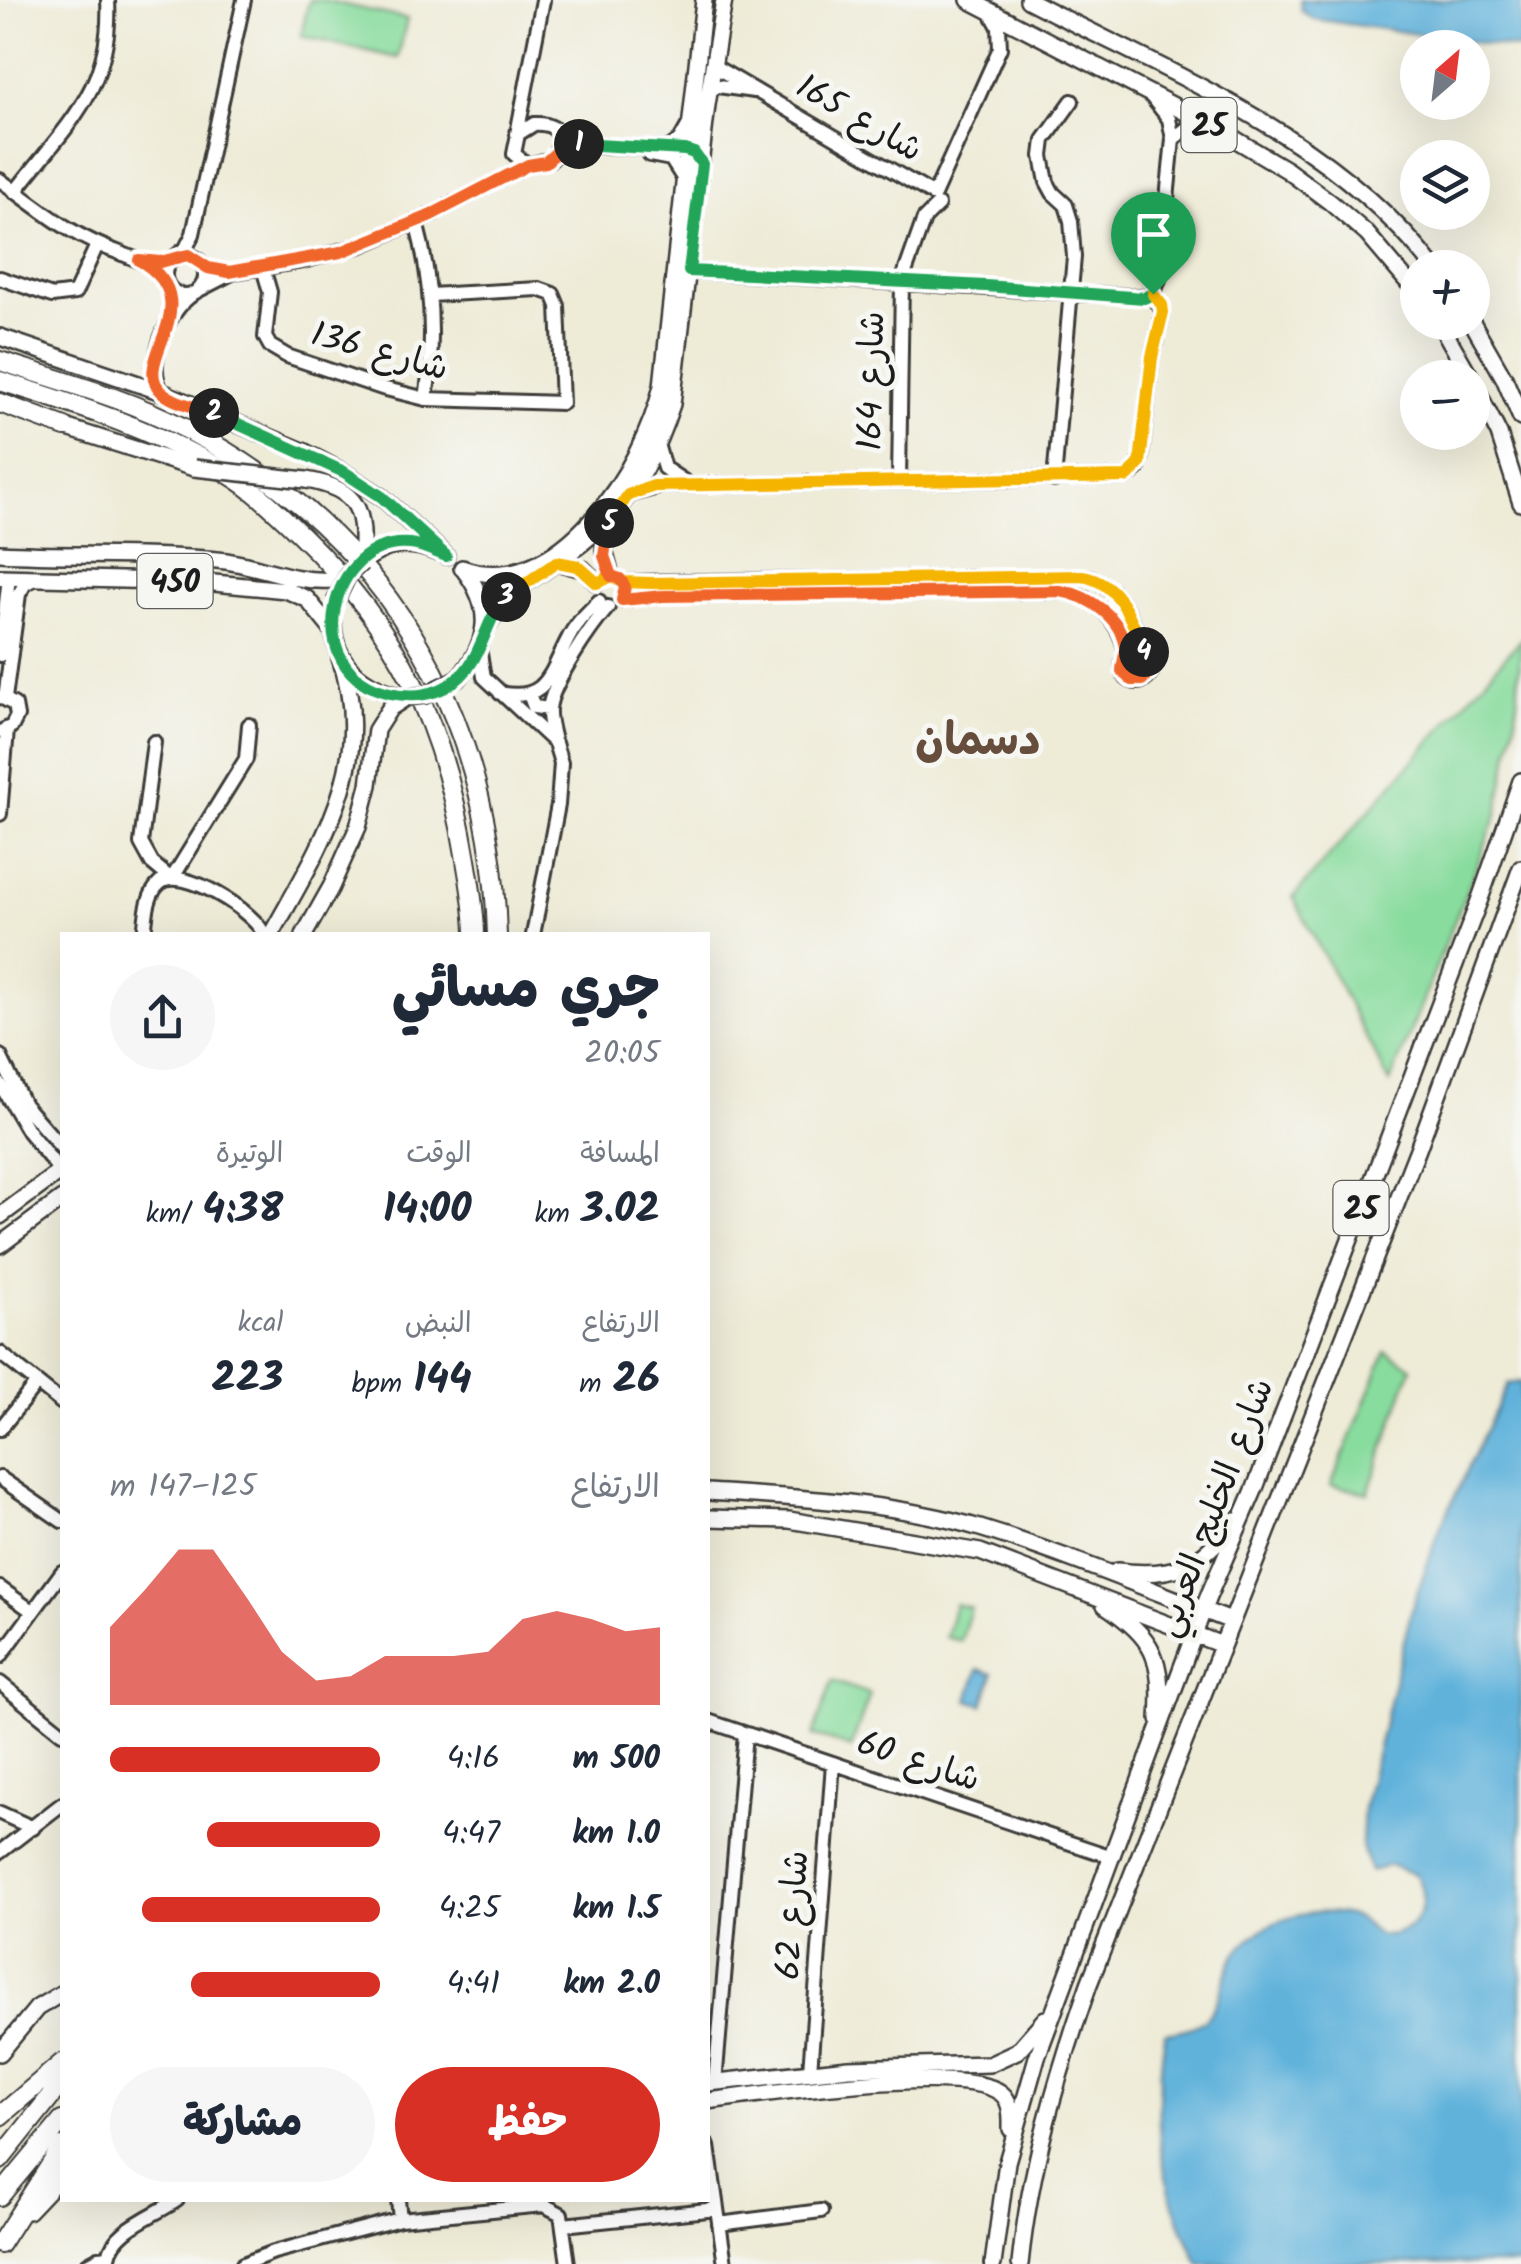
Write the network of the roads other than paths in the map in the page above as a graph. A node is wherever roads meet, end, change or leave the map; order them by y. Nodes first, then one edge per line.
1 (108, 0) edge
2 (244, 0) edge
3 (543, 0) edge
4 (704, 0) edge
5 (724, 0) edge
6 (968, 0) edge
7 (1028, 0) edge
8 (990, 11) junction
9 (712, 64) junction
10 (524, 88) junction
11 (754, 91) junction
12 (1146, 91) junction
13 (708, 92) junction
14 (1072, 101) dead end
15 (688, 126) junction
16 (553, 129) junction
17 (1218, 129) junction
18 (1174, 139) junction
19 (515, 143) junction
20 (668, 149) junction
21 (685, 150) junction
22 (554, 157) junction
23 (702, 164) junction
24 (528, 165) junction
25 (684, 178) junction
26 (0, 180) edge
27 (500, 181) junction
28 (15, 192) junction
29 (936, 200) junction
30 (416, 222) junction
31 (192, 234) junction
32 (97, 245) junction
33 (1418, 250) edge
34 (174, 258) junction
35 (139, 260) junction
36 (201, 263) junction
37 (263, 268) junction
38 (689, 271) junction
39 (234, 272) junction
40 (1400, 272) edge
41 (0, 278) edge
42 (902, 281) junction
43 (167, 284) junction
44 (197, 291) junction
45 (1069, 291) junction
46 (1153, 294) junction
47 (430, 295) junction
48 (171, 318) junction
49 (0, 337) edge
50 (1482, 340) edge
51 (0, 361) edge
52 (154, 366) junction
53 (0, 381) edge
54 (134, 382) junction
55 (162, 392) junction
56 (426, 398) junction
57 (0, 406) edge
58 (1490, 416) edge
59 (1521, 418) edge
60 (65, 427) joint
61 (657, 444) junction
62 (1054, 480) junction
63 (899, 481) junction
64 (690, 485) junction
65 (628, 495) junction
66 (1521, 503) edge
67 (609, 520) junction
68 (0, 553) edge
69 (446, 556) junction
70 (97, 557) junction
71 (557, 562) junction
72 (362, 563) junction
73 (462, 568) junction
74 (348, 575) junction
75 (4, 577) edge
76 (34, 578) junction
77 (610, 580) junction
78 (622, 600) junction
79 (603, 604) junction
80 (333, 631) junction
81 (482, 640) junction
82 (1145, 654) junction
83 (0, 655) edge
84 (1126, 657) junction
85 (340, 658) junction
86 (498, 692) junction
87 (529, 694) junction
88 (3, 697) edge
89 (406, 697) junction
90 (549, 709) junction
91 (249, 726) dead end
92 (4, 730) edge
93 (154, 742) dead end
94 (554, 743) junction
95 (1521, 780) edge
96 (0, 814) edge
97 (1521, 868) edge
98 (171, 877) junction
99 (1481, 896) junction
100 (1507, 907) junction
101 (284, 911) junction
102 (252, 917) junction
103 (145, 932) edge
104 (262, 932) edge
105 (274, 932) edge
106 (306, 932) edge
107 (475, 932) edge
108 (497, 932) edge
109 (534, 932) edge
110 (0, 1056) edge
111 (1, 1089) edge
112 (60, 1146) edge
113 (60, 1170) edge
114 (60, 1173) edge
115 (60, 1201) edge
116 (0, 1216) edge
117 (0, 1245) edge
118 (0, 1354) edge
119 (37, 1383) junction
120 (60, 1401) edge
121 (0, 1429) edge
122 (0, 1478) edge
123 (1254, 1488) junction
124 (710, 1492) edge
125 (710, 1518) edge
126 (60, 1520) edge
127 (1078, 1562) junction
128 (60, 1578) edge
129 (1062, 1581) junction
130 (0, 1588) edge
131 (1081, 1588) junction
132 (1203, 1610) junction
133 (32, 1611) junction
134 (1232, 1620) junction
135 (1194, 1634) junction
136 (1222, 1644) junction
137 (0, 1656) edge
138 (0, 1683) edge
139 (710, 1722) edge
140 (60, 1729) edge
141 (745, 1734) junction
142 (1157, 1740) junction
143 (832, 1763) junction
144 (60, 1806) edge
145 (0, 1814) edge
146 (33, 1828) junction
147 (0, 1852) edge
148 (1112, 1857) junction
149 (1090, 1914) junction
150 (1089, 1984) junction
151 (60, 1993) edge
152 (1056, 2003) junction
153 (0, 2053) edge
154 (60, 2065) edge
155 (918, 2065) junction
156 (810, 2071) junction
157 (924, 2082) junction
158 (711, 2083) edge
159 (60, 2085) edge
160 (710, 2101) edge
161 (0, 2116) edge
162 (60, 2123) edge
163 (60, 2150) edge
164 (0, 2160) edge
165 (710, 2160) edge
166 (1007, 2162) junction
167 (60, 2177) edge
168 (0, 2196) edge
169 (174, 2202) edge
170 (398, 2202) edge
171 (717, 2209) junction
172 (822, 2211) dead end
173 (400, 2219) junction
174 (719, 2224) junction
175 (563, 2225) junction
176 (0, 2244) edge
177 (111, 2261) edge
178 (88, 2264) edge
179 (244, 2264) edge
180 (568, 2264) edge
181 (725, 2264) edge
182 (993, 2264) edge
183 (1020, 2264) edge

1 - 28 street
2 - 31 street
3 - 10 street
4 - 15 main road
5 - 9 main road
6 - 8 main road, 25
7 - 33 main road, 25
8 - 12 main road, 25
8 - 29 street
9 - 11 street, شارع 165
9 - 13 main road
10 - 16 street
10 - 19 street
11 - 13 street, شارع 165
11 - 29 street, شارع 165
12 - 17 main road, 25
12 - 18 street
13 - 23 main road
14 - 45 street
15 - 20 street
15 - 21 main road
16 - 19 street
16 - 20 street
16 - 22 street
17 - 18 street
17 - 40 main road, 25
18 - 46 street
19 - 24 street
19 - 27 street
20 - 21 main road
21 - 23 main road
21 - 25 main road
22 - 24 street
22 - 25 street
23 - 38 main road
24 - 27 street
25 - 73 main road
26 - 28 street
27 - 30 street
28 - 32 street
29 - 42 street, شارع 164
30 - 37 street
30 - 47 street
31 - 34 street
31 - 36 street
32 - 35 street
32 - 41 street
34 - 35 street
34 - 36 street
34 - 43 street
35 - 43 street
36 - 39 street
36 - 44 street
37 - 39 street
37 - 56 street, شارع 136
38 - 42 street
38 - 61 main road
39 - 44 street
42 - 45 street
42 - 63 street, شارع 164
43 - 44 street
43 - 48 street
44 - 48 street
45 - 46 street
45 - 62 street
46 - 62 street
47 - 56 street
47 - 56 street, شارع 136
48 - 52 street
49 - 54 main road
50 - 59 main road
51 - 108 highway
52 - 54 street
52 - 55 street
53 - 107 highway
54 - 55 main road
55 - 69 main road
57 - 60 highway
58 - 66 main road
60 - 72 main road, bridge
61 - 64 street
61 - 65 main road
62 - 63 street
63 - 64 street
64 - 65 street
65 - 67 main road
67 - 71 main road
67 - 77 main road
68 - 70 main road, 450
69 - 72 main road
69 - 73 main road
70 - 74 main road, 450, bridge
70 - 75 main road
71 - 77 main road
71 - 81 main road
72 - 74 main road, bridge
73 - 81 main road
74 - 80 main road, bridge
75 - 76 main road, 450
75 - 83 street
76 - 80 main road, 450
76 - 88 street
77 - 78 street
77 - 79 street
77 - 82 street
78 - 79 street
78 - 84 street
79 - 87 street
79 - 90 street
80 - 85 main road
81 - 86 street
81 - 89 main road, bridge
82 - 84 street
82 - 84 street
85 - 89 main road
85 - 101 main road
86 - 87 street
86 - 94 street
87 - 90 street
88 - 92 street
89 - 106 main road
90 - 94 street
91 - 98 street
92 - 96 street
93 - 98 street
94 - 109 street
95 - 99 main road, شارع الخليج العربي / 25
97 - 100 main road, شارع الخليج العربي / 25
98 - 102 street
98 - 103 street
99 - 100 main road
99 - 123 main road, شارع الخليج العربي / 25
100 - 134 main road, شارع الخليج العربي / 25
101 - 102 street
101 - 105 main road
102 - 104 street
110 - 112 street
111 - 113 street
114 - 116 main road
115 - 117 main road
118 - 119 street
119 - 120 street
119 - 121 street
122 - 126 street
123 - 127 main road
123 - 132 main road, شارع الخليج العربي / 25
124 - 127 main road
125 - 129 main road
127 - 129 main road
127 - 132 main road
128 - 133 street
129 - 131 main road
130 - 133 street
131 - 135 main road
131 - 142 main road
132 - 134 main road
132 - 135 main road, شارع الخليج العربي / 25
133 - 137 street
134 - 136 main road, شارع الخليج العربي / 25
135 - 136 main road
135 - 142 main road, شارع الخليج العربي / 25
136 - 150 main road, شارع الخليج العربي / 25
138 - 140 street
139 - 141 street, شارع 60
141 - 143 street, شارع 60
141 - 158 street
142 - 148 main road, شارع الخليج العربي / 25
143 - 148 street, شارع 60
143 - 156 street, شارع 62
144 - 146 street
145 - 146 street
146 - 147 street
148 - 149 main road, شارع الخليج العربي / 25
149 - 150 main road
149 - 152 main road, شارع الخليج العربي / 25
150 - 183 main road, شارع الخليج العربي / 25
151 - 153 main road
152 - 155 main road
152 - 166 main road, شارع الخليج العربي / 25
154 - 161 highway
155 - 156 main road
155 - 157 main road
156 - 158 main road
157 - 160 main road
157 - 166 main road
159 - 164 highway
162 - 168 highway
163 - 176 highway
165 - 171 street
166 - 182 main road, شارع الخليج العربي / 25
167 - 176 main road
169 - 177 street
170 - 173 street
171 - 174 street
171 - 175 street
172 - 174 street
173 - 175 street
173 - 179 street
174 - 181 street
175 - 180 street
177 - 178 street

